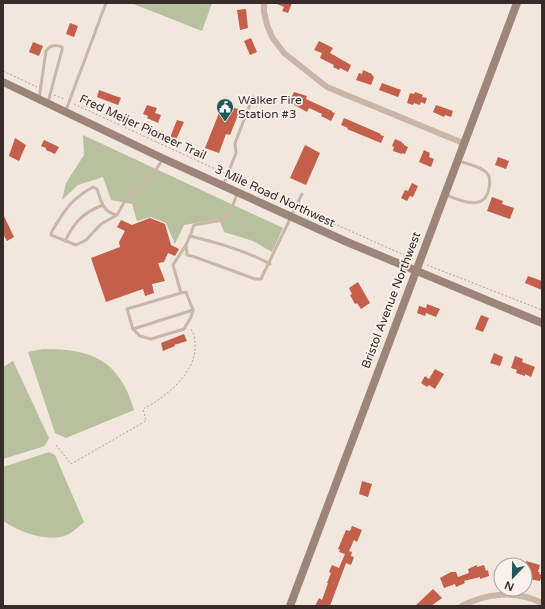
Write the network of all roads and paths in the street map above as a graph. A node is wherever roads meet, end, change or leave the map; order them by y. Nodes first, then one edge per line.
1 (106, 3) edge
2 (264, 3) edge
3 (517, 3) edge
4 (3, 71) edge
5 (3, 82) edge
6 (41, 88) junction
7 (50, 93) junction
8 (253, 97) dead end
9 (39, 99) junction
10 (69, 102) junction
11 (47, 103) junction
12 (65, 112) junction
13 (463, 143) junction
14 (162, 158) junction
15 (457, 160) junction
16 (227, 175) junction
17 (223, 186) junction
18 (238, 193) junction
19 (302, 194) dead end
20 (444, 194) junction
21 (103, 205) junction
22 (296, 206) junction
23 (117, 216) junction
24 (291, 217) junction
25 (190, 236) junction
26 (65, 241) junction
27 (186, 245) junction
28 (419, 261) junction
29 (270, 264) junction
30 (415, 271) junction
31 (181, 293) junction
32 (193, 310) junction
33 (542, 310) edge
34 (542, 323) edge
35 (187, 324) junction
36 (133, 329) junction
37 (56, 445) dead end
38 (542, 603) edge
39 (290, 606) edge
40 (462, 606) edge

1 - 10 lane
2 - 13 street
3 - 13 street, Bristol Avenue Northwest
4 - 6 path
5 - 9 street, 3 Mile Road Northwest
6 - 7 lane
6 - 9 lane
7 - 10 path, Fred Meijer Pioneer Trail
7 - 11 lane
8 - 16 lane
9 - 11 street, 3 Mile Road Northwest
10 - 12 lane
10 - 16 path, Fred Meijer Pioneer Trail
11 - 12 street, 3 Mile Road Northwest
12 - 14 street, 3 Mile Road Northwest
13 - 15 street, Bristol Avenue Northwest
14 - 17 street, 3 Mile Road Northwest
14 - 23 lane
15 - 20 street, Bristol Avenue Northwest
15 - 20 lane
16 - 17 lane
16 - 22 path, Fred Meijer Pioneer Trail
17 - 18 street, 3 Mile Road Northwest
18 - 24 street, 3 Mile Road Northwest
18 - 25 lane
19 - 22 lane
20 - 28 street, Bristol Avenue Northwest
21 - 23 lane
21 - 26 lane
21 - 26 lane
22 - 24 lane
22 - 28 path, Fred Meijer Pioneer Trail
23 - 26 lane
24 - 29 lane
24 - 30 street, 3 Mile Road Northwest
25 - 27 lane
25 - 29 lane
27 - 29 lane
27 - 31 lane
28 - 30 street, Bristol Avenue Northwest
28 - 33 path, Fred Meijer Pioneer Trail
30 - 34 street, 3 Mile Road Northwest
30 - 39 street, Bristol Avenue Northwest
31 - 32 lane
31 - 36 lane
32 - 35 lane
32 - 36 lane
35 - 36 lane
35 - 37 path
38 - 40 street

